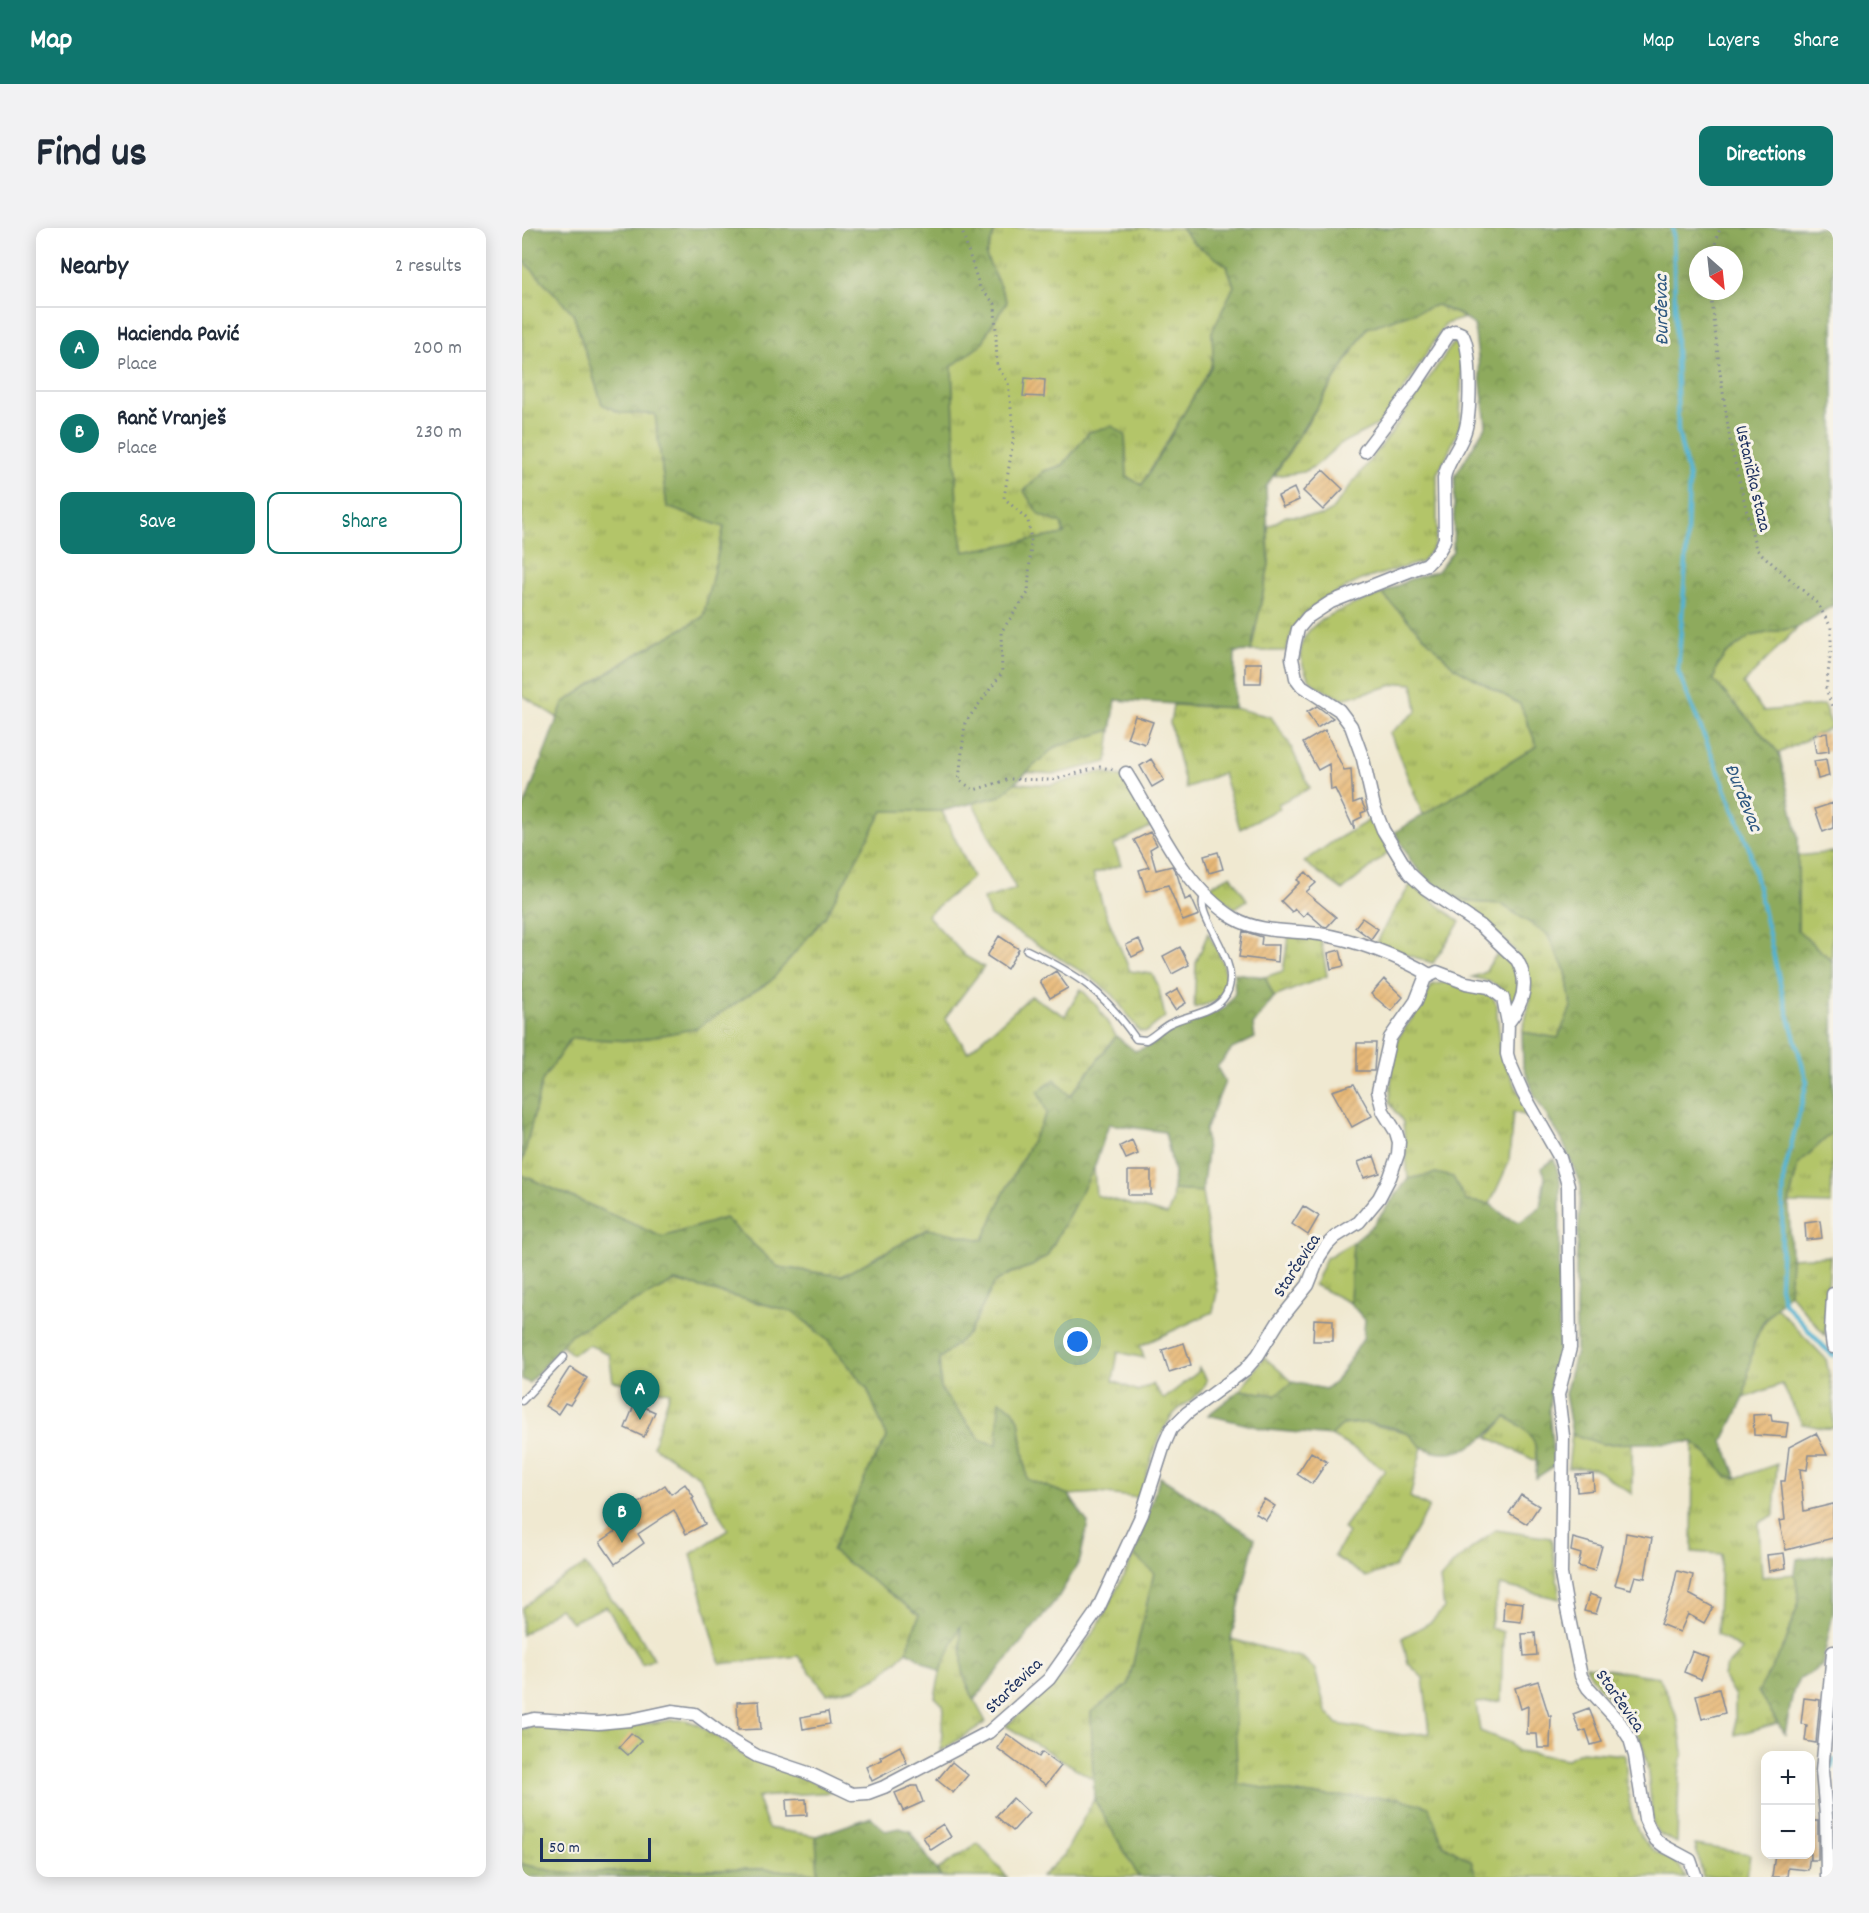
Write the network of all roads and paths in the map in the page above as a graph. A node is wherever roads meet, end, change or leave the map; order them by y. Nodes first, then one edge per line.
1 (961, 228) edge
2 (1720, 228) edge
3 (1715, 246) edge
4 (1712, 300) edge
5 (1365, 451) dead end
6 (1833, 710) edge
7 (1126, 773) joint
8 (1206, 895) junction
9 (1027, 950) dead end
10 (1430, 975) junction
11 (1508, 1023) junction
12 (1833, 1294) edge
13 (1833, 1347) edge
14 (564, 1357) dead end
15 (522, 1401) edge
16 (1833, 1652) edge
17 (522, 1722) edge
18 (1696, 1877) edge
19 (1827, 1877) edge

1 - 7 path
2 - 3 path
4 - 6 path, Ustanička staza
5 - 11 street
7 - 8 street
8 - 9 lane
8 - 10 street
10 - 11 street, Starčevica
10 - 17 street, Starčevica
11 - 18 street, Starčevica
12 - 13 street
14 - 15 lane
16 - 19 street

